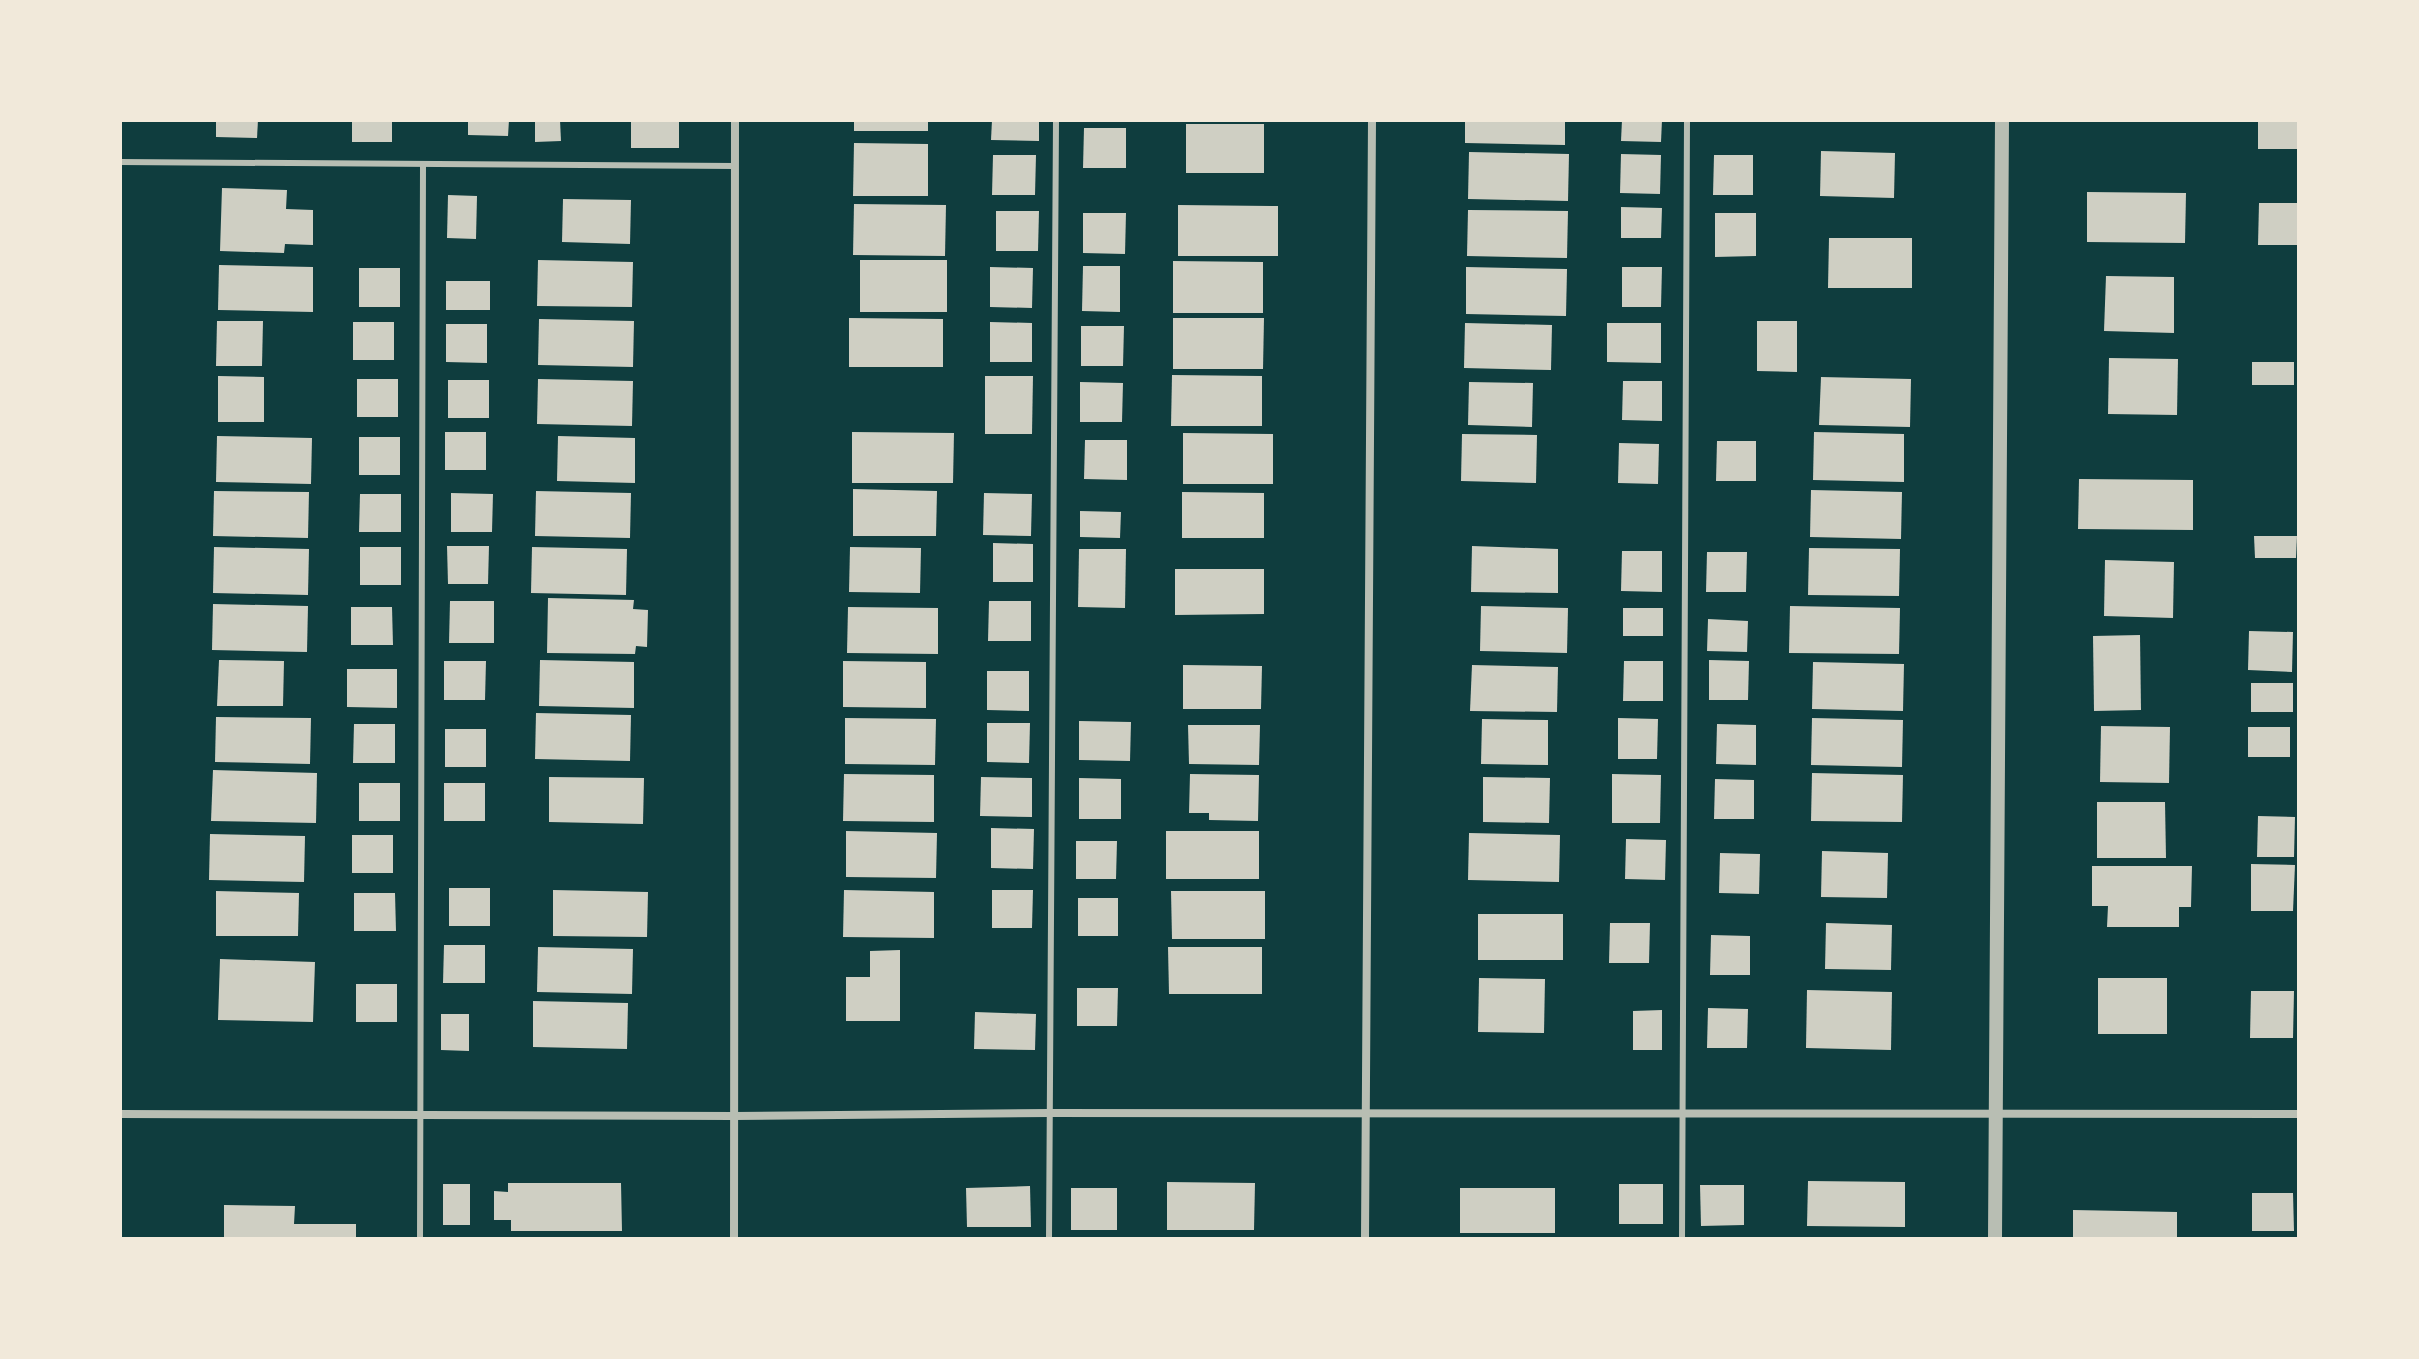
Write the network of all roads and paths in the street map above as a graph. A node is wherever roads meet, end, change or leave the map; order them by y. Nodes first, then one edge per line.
1 (735, 120) edge
2 (1056, 120) edge
3 (1372, 120) edge
4 (1687, 120) edge
5 (2002, 120) edge
6 (120, 162) edge
7 (423, 164) junction
8 (735, 166) junction
9 (1995, 1112) junction
10 (1050, 1113) junction
11 (1683, 1113) junction
12 (120, 1114) edge
13 (421, 1114) junction
14 (2299, 1114) edge
15 (1365, 1115) junction
16 (734, 1116) junction
17 (420, 1239) edge
18 (734, 1239) edge
19 (1049, 1239) edge
20 (1365, 1239) edge
21 (1682, 1239) edge
22 (1995, 1239) edge

1 - 8 street
2 - 10 lane
3 - 15 street
4 - 11 lane
5 - 9 street
6 - 7 lane
7 - 8 lane
7 - 13 lane
8 - 16 street
9 - 11 street
9 - 14 street
9 - 22 street
10 - 15 street
10 - 16 street
10 - 19 lane
11 - 15 street
11 - 21 lane
12 - 13 street
13 - 16 street
13 - 17 lane
15 - 20 street
16 - 18 street

